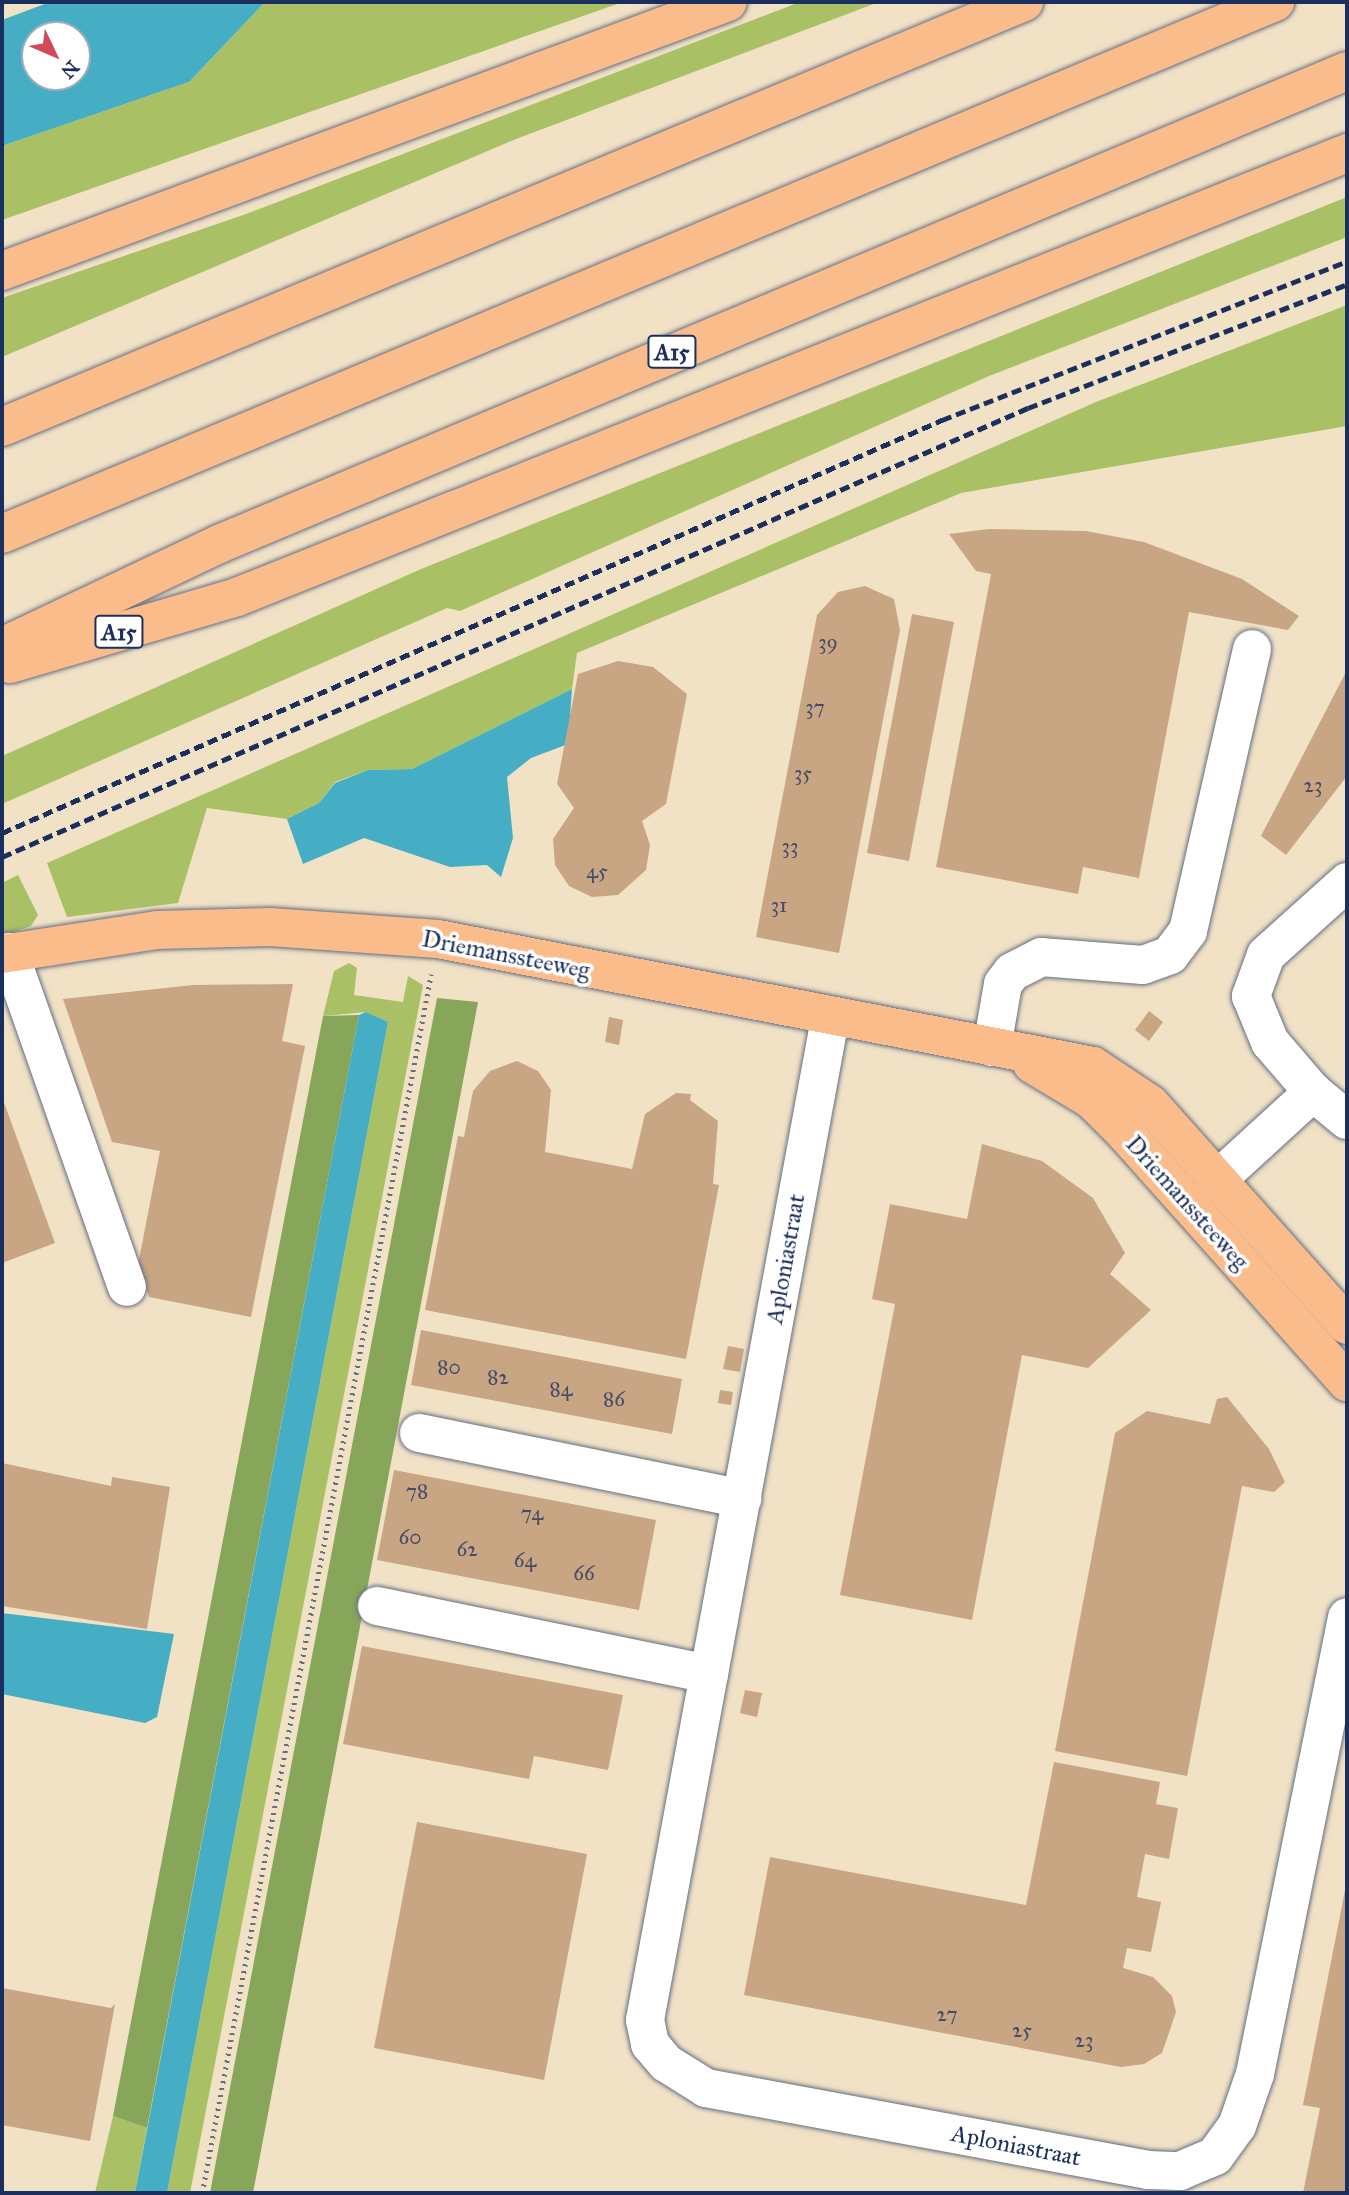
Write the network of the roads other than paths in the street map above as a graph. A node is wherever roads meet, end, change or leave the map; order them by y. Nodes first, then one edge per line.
1 (728, 2) edge
2 (1024, 2) edge
3 (1275, 2) edge
4 (1347, 71) edge
5 (1347, 153) edge
6 (2, 271) edge
7 (2, 427) edge
8 (2, 534) edge
9 (2, 647) edge
10 (1252, 649) dead end
11 (2, 667) edge
12 (1347, 882) edge
13 (5, 953) edge
14 (830, 1019) junction
15 (999, 1048) junction
16 (1313, 1093) junction
17 (1347, 1119) edge
18 (1216, 1181) junction
19 (127, 1287) dead end
20 (1347, 1325) edge
21 (1347, 1381) edge
22 (419, 1433) dead end
23 (742, 1499) junction
24 (377, 1606) dead end
25 (1347, 1617) edge
26 (709, 1674) junction

1 - 6 main road
2 - 7 main road
3 - 8 main road
4 - 9 main road, A15
5 - 11 main road, A15
10 - 15 street
12 - 16 street
13 - 14 main road, Driemanssteeweg
13 - 19 street
14 - 15 main road, Driemanssteeweg
14 - 23 street, Aploniastraat
15 - 18 main road, Driemanssteeweg
15 - 21 main road, Driemanssteeweg
16 - 17 street
16 - 18 street
18 - 20 main road, Driemanssteeweg
22 - 23 street
23 - 26 street, Aploniastraat
24 - 26 street
25 - 26 street, Aploniastraat

